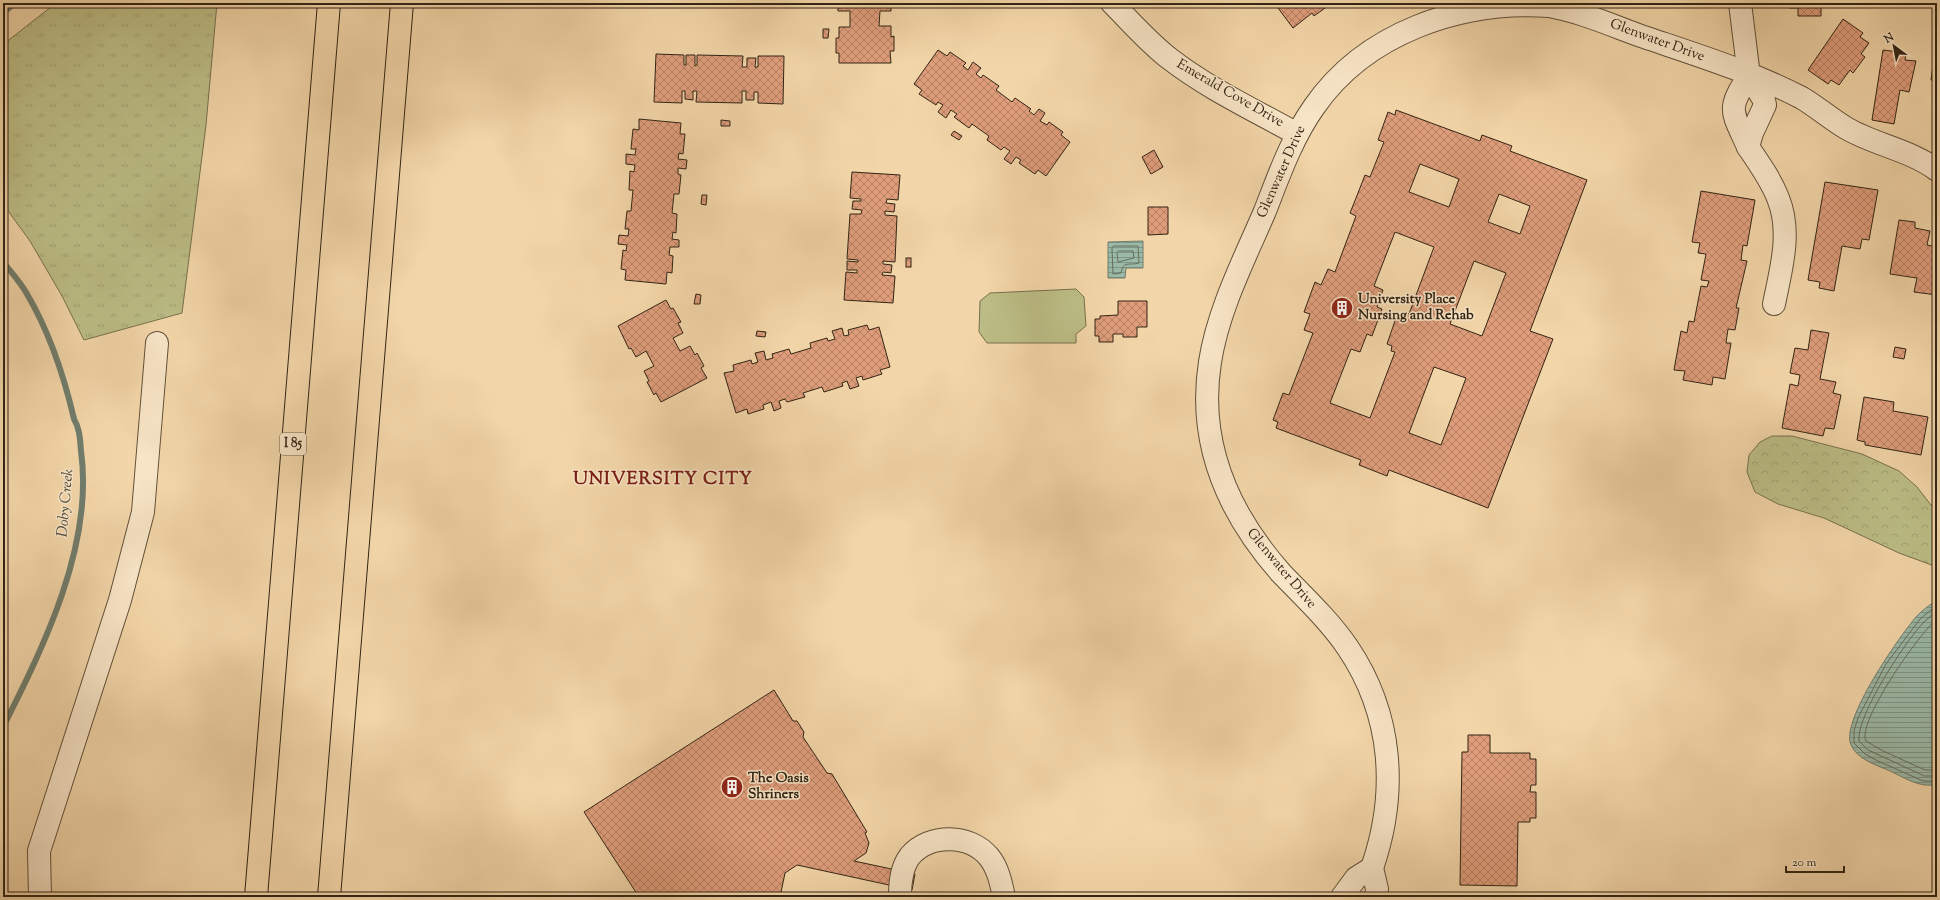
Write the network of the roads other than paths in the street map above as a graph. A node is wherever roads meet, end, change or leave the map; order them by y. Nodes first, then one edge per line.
1 (330, 3) edge
2 (402, 3) edge
3 (1112, 3) edge
4 (1740, 3) edge
5 (1489, 4) edge
6 (1749, 76) junction
7 (1297, 134) junction
8 (1748, 147) junction
9 (1937, 170) edge
10 (1774, 304) dead end
11 (157, 343) dead end
12 (1372, 868) junction
13 (40, 897) edge
14 (256, 897) edge
15 (329, 897) edge
16 (900, 897) edge
17 (1004, 897) edge
18 (1342, 897) edge
19 (1376, 897) edge

1 - 14 highway, I 85
2 - 15 highway
3 - 7 street, Emerald Cove Drive
4 - 6 street
5 - 6 street, Glenwater Drive
5 - 7 street, Glenwater Drive
6 - 8 street
6 - 8 street
6 - 9 street, Glenwater Drive
7 - 12 street, Glenwater Drive
8 - 10 street
11 - 13 street
12 - 18 street
12 - 19 street, Glenwater Drive
16 - 17 street

